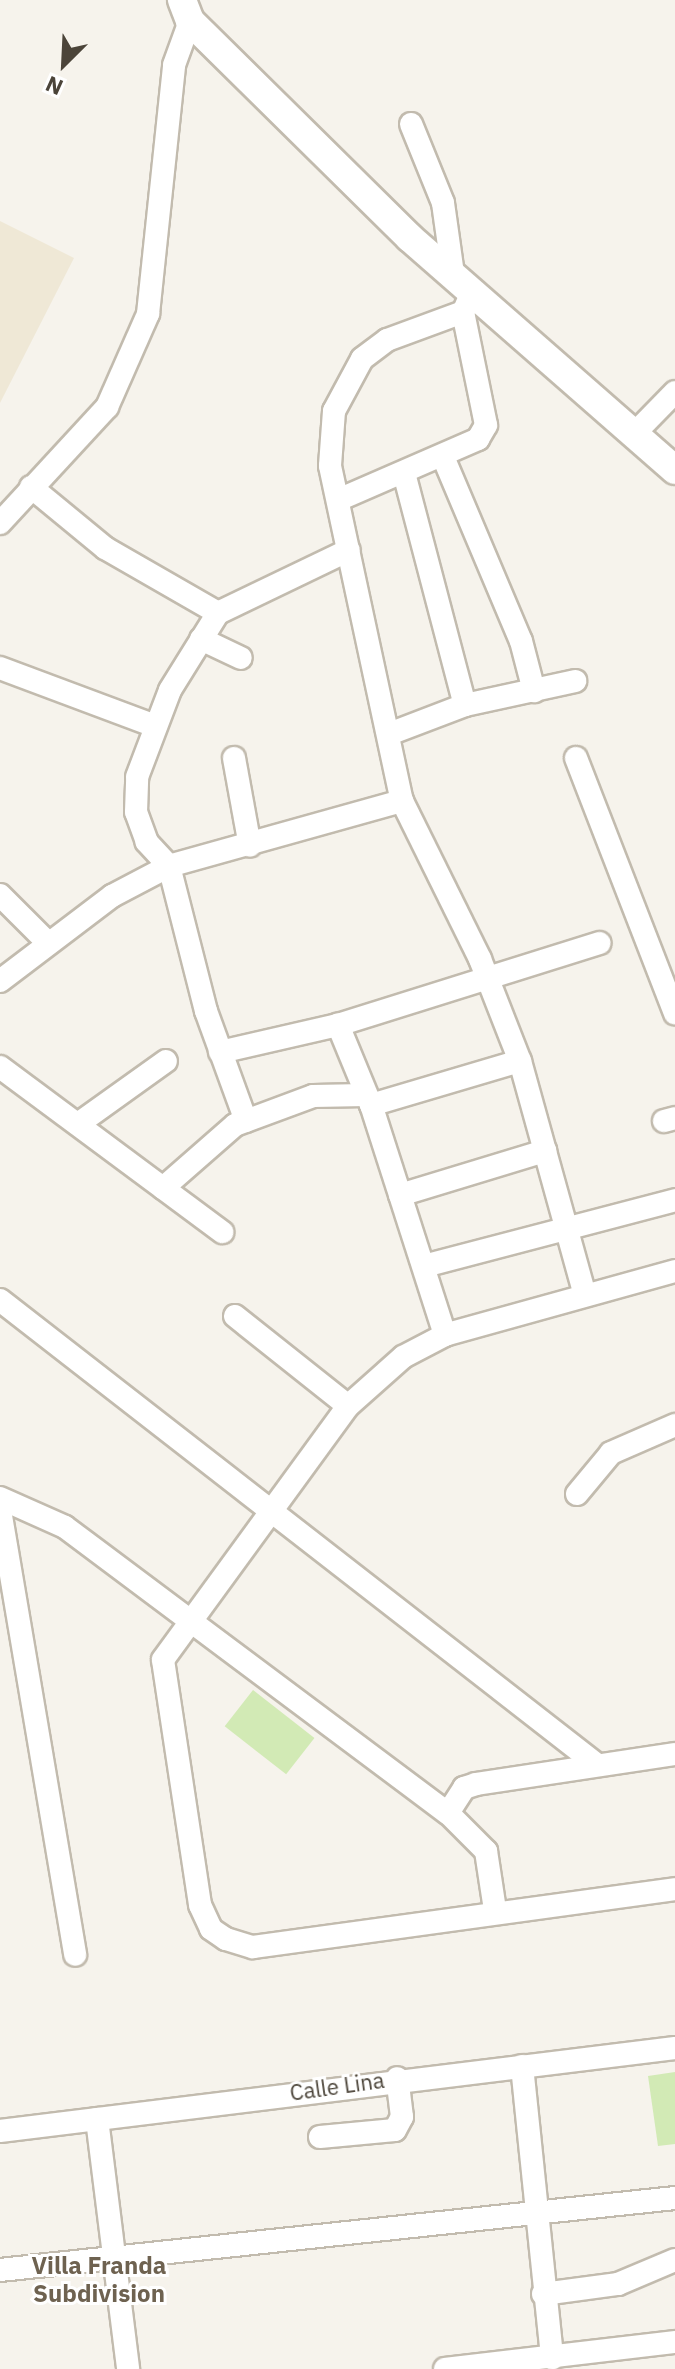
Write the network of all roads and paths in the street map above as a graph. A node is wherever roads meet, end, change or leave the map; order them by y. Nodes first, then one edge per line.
1 (186, 10) edge
2 (411, 124) dead end
3 (463, 292) junction
4 (675, 392) edge
5 (635, 433) junction
6 (444, 459) junction
7 (675, 470) edge
8 (404, 473) junction
9 (31, 487) junction
10 (338, 500) junction
11 (0, 523) edge
12 (349, 550) junction
13 (218, 613) junction
14 (201, 639) junction
15 (241, 658) dead end
16 (0, 668) edge
17 (575, 681) dead end
18 (534, 691) junction
19 (465, 705) junction
20 (155, 726) junction
21 (389, 734) junction
22 (234, 758) dead end
23 (576, 758) dead end
24 (402, 801) junction
25 (250, 846) junction
26 (169, 866) junction
27 (0, 895) edge
28 (48, 943) junction
29 (599, 943) dead end
30 (0, 981) edge
31 (489, 983) junction
32 (675, 1013) edge
33 (338, 1025) junction
34 (220, 1052) junction
35 (166, 1061) dead end
36 (520, 1061) junction
37 (0, 1067) edge
38 (369, 1100) junction
39 (246, 1121) junction
40 (78, 1124) junction
41 (545, 1151) junction
42 (163, 1188) junction
43 (400, 1195) junction
44 (675, 1200) edge
45 (569, 1228) junction
46 (222, 1232) dead end
47 (424, 1266) junction
48 (675, 1271) edge
49 (585, 1295) junction
50 (0, 1300) edge
51 (235, 1316) dead end
52 (445, 1335) junction
53 (348, 1406) junction
54 (675, 1425) edge
55 (577, 1494) dead end
56 (0, 1498) edge
57 (272, 1509) junction
58 (0, 1510) edge
59 (188, 1618) junction
60 (23, 1664) junction
61 (0, 1665) edge
62 (675, 1754) edge
63 (595, 1763) junction
64 (448, 1813) junction
65 (675, 1889) edge
66 (495, 1910) junction
67 (75, 1955) dead end
68 (675, 2048) edge
69 (522, 2066) junction
70 (397, 2078) junction
71 (97, 2119) junction
72 (0, 2131) edge
73 (320, 2137) dead end
74 (675, 2198) edge
75 (535, 2214) junction
76 (111, 2257) junction
77 (675, 2260) edge
78 (0, 2270) edge
79 (543, 2294) junction
80 (675, 2342) edge
81 (552, 2358) junction
82 (128, 2369) edge
83 (445, 2369) edge

1 - 3 street
1 - 9 street
2 - 3 street
3 - 5 street
3 - 6 street
3 - 10 street
4 - 5 street
5 - 7 street
6 - 8 street
6 - 18 street
8 - 10 street
8 - 19 street
9 - 11 street
9 - 13 street
10 - 12 street
12 - 13 street
12 - 21 street
13 - 14 street
14 - 15 street
14 - 20 street
16 - 20 street
17 - 18 street
18 - 19 street
19 - 21 street
20 - 26 street
21 - 24 street
22 - 25 street
23 - 32 street
24 - 25 street
24 - 31 street
25 - 26 street
26 - 28 street
26 - 34 street
27 - 28 street
28 - 30 street
29 - 31 street
31 - 33 street
31 - 36 street
33 - 34 street
33 - 38 street
34 - 39 street
35 - 40 street
36 - 38 street
36 - 41 street
37 - 40 street
38 - 39 street
38 - 43 street
39 - 42 street
40 - 42 street
41 - 43 street
41 - 45 street
42 - 46 street
43 - 47 street
44 - 45 street
45 - 47 street
45 - 49 street
47 - 52 street
48 - 49 street
49 - 52 street
50 - 57 street
51 - 53 street
52 - 53 street
53 - 57 street
54 - 55 street
56 - 59 street
57 - 59 street
57 - 63 street
58 - 60 street
59 - 64 street
59 - 66 street
60 - 61 street
60 - 67 street
62 - 63 street
63 - 64 street
64 - 66 street
65 - 66 street
68 - 69 street, Calle Lina
69 - 70 street, Calle Lina
69 - 75 street
70 - 71 street, Calle Lina
70 - 73 street
71 - 72 street, Calle Lina
71 - 76 street
74 - 75 street
75 - 76 street
75 - 79 street
76 - 78 street
76 - 82 street
77 - 79 street
79 - 81 street
80 - 81 street
81 - 83 street

